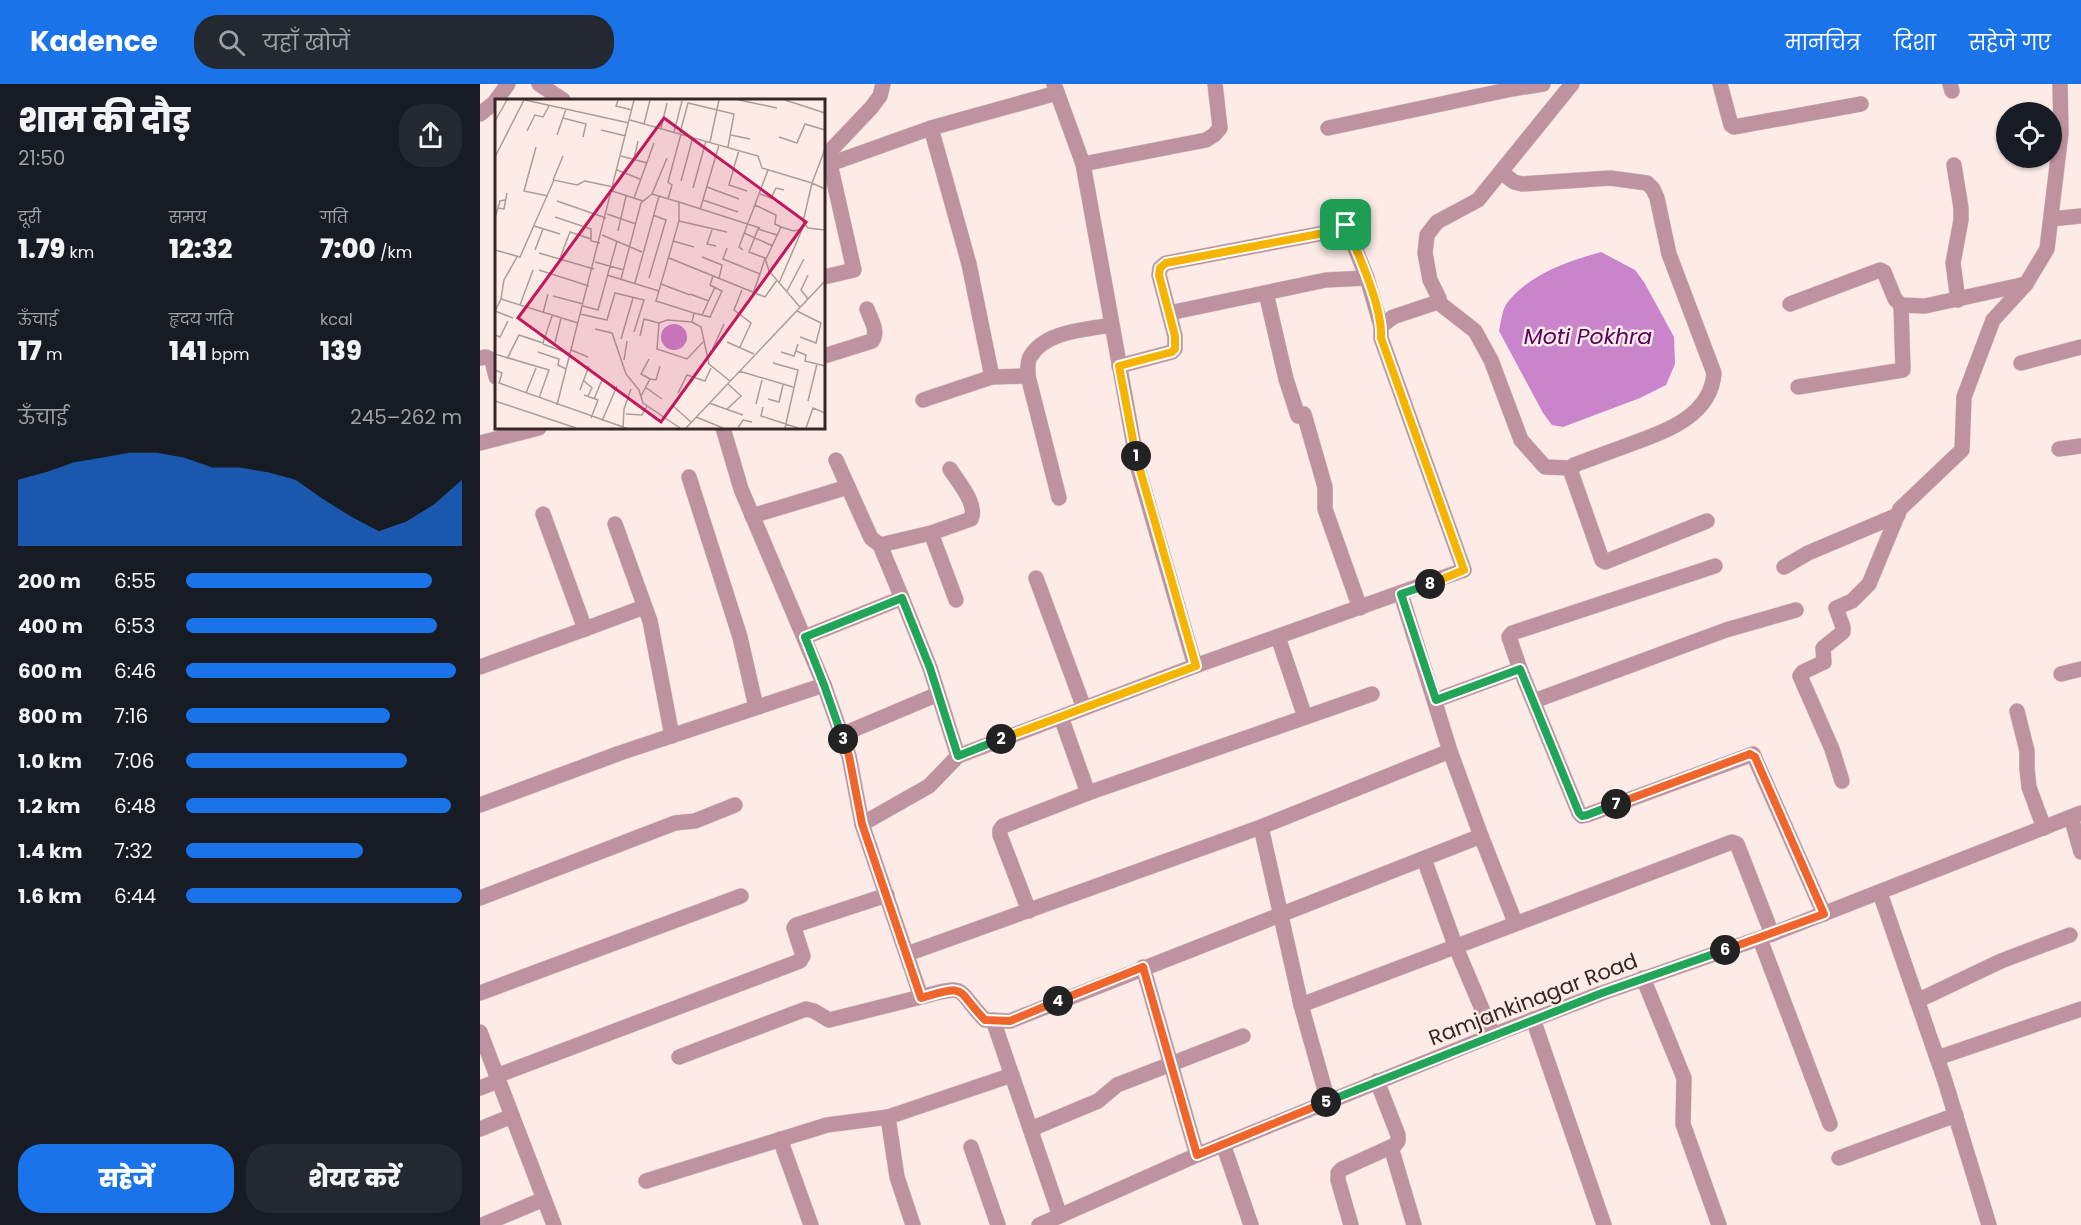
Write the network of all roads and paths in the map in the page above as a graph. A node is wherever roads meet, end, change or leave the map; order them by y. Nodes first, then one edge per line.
1 (508, 84) edge
2 (539, 84) edge
3 (883, 84) edge
4 (1215, 84) edge
5 (1543, 84) edge
6 (1572, 84) edge
7 (1720, 84) edge
8 (2060, 84) edge
9 (1056, 89) edge
10 (498, 99) edge
11 (562, 99) edge
12 (495, 103) edge
13 (1861, 104) dead end
14 (480, 114) edge
15 (931, 128) junction
16 (1328, 128) dead end
17 (828, 157) edge
18 (1083, 164) junction
19 (1954, 165) dead end
20 (1501, 172) junction
21 (2081, 216) edge
22 (2051, 219) junction
23 (825, 277) edge
24 (1366, 278) junction
25 (2026, 284) junction
26 (1266, 293) junction
27 (1958, 300) junction
28 (1438, 302) junction
29 (1790, 304) dead end
30 (1901, 305) junction
31 (867, 309) dead end
32 (1169, 313) junction
33 (1112, 325) junction
34 (1382, 326) junction
35 (2081, 347) edge
36 (825, 356) edge
37 (480, 358) edge
38 (2021, 363) dead end
39 (1119, 366) junction
40 (495, 373) edge
41 (1028, 376) junction
42 (992, 377) junction
43 (1798, 387) dead end
44 (922, 400) dead end
45 (530, 429) edge
46 (723, 429) edge
47 (511, 431) edge
48 (480, 443) edge
49 (2081, 446) edge
50 (2059, 449) dead end
51 (836, 460) dead end
52 (1571, 468) junction
53 (950, 469) dead end
54 (689, 477) dead end
55 (848, 487) junction
56 (1059, 498) dead end
57 (543, 514) dead end
58 (1898, 515) junction
59 (752, 516) junction
60 (1707, 521) dead end
61 (615, 524) dead end
62 (931, 533) junction
63 (880, 545) junction
64 (1715, 566) dead end
65 (1784, 567) dead end
66 (1036, 578) dead end
67 (1401, 594) junction
68 (902, 598) junction
69 (956, 600) dead end
70 (644, 607) junction
71 (1360, 608) junction
72 (1796, 610) dead end
73 (585, 629) junction
74 (805, 637) junction
75 (1278, 637) junction
76 (1196, 666) junction
77 (480, 668) edge
78 (1520, 669) junction
79 (2081, 669) edge
80 (2061, 675) dead end
81 (824, 685) junction
82 (938, 694) junction
83 (1372, 694) dead end
84 (1436, 700) junction
85 (1534, 701) junction
86 (756, 707) junction
87 (1084, 708) junction
88 (2017, 711) dead end
89 (1060, 717) junction
90 (1305, 717) junction
91 (841, 735) junction
92 (672, 736) junction
93 (1450, 752) junction
94 (958, 756) junction
95 (1842, 781) dead end
96 (1088, 794) junction
97 (480, 805) edge
98 (735, 805) dead end
99 (2076, 815) edge
100 (862, 824) junction
101 (1261, 827) junction
102 (2044, 828) junction
103 (1481, 836) junction
104 (2081, 852) edge
105 (1424, 859) junction
106 (1880, 893) junction
107 (887, 895) junction
108 (741, 896) dead end
109 (480, 898) edge
110 (1029, 911) junction
111 (1281, 914) junction
112 (1824, 914) junction
113 (1515, 922) junction
114 (2070, 935) dead end
115 (1766, 936) junction
116 (1455, 945) junction
117 (907, 954) junction
118 (1143, 967) junction
119 (1643, 978) junction
120 (480, 993) edge
121 (921, 998) junction
122 (1917, 1001) junction
123 (1301, 1005) junction
124 (2081, 1009) edge
125 (1533, 1019) junction
126 (993, 1020) junction
127 (480, 1032) edge
128 (1493, 1035) junction
129 (1243, 1036) dead end
130 (679, 1057) dead end
131 (1937, 1058) junction
132 (1171, 1065) junction
133 (1012, 1075) junction
134 (497, 1079) junction
135 (1377, 1081) junction
136 (480, 1088) edge
137 (1328, 1101) junction
138 (1956, 1115) junction
139 (512, 1116) junction
140 (888, 1117) junction
141 (1830, 1124) dead end
142 (480, 1129) edge
143 (1031, 1129) junction
144 (780, 1139) junction
145 (1223, 1144) junction
146 (971, 1147) dead end
147 (1391, 1147) junction
148 (1197, 1155) junction
149 (1839, 1158) dead end
150 (646, 1182) dead end
151 (544, 1199) junction
152 (1060, 1216) junction
153 (808, 1224) edge
154 (482, 1225) edge
155 (554, 1225) edge
156 (913, 1225) edge
157 (998, 1225) edge
158 (1039, 1225) edge
159 (1251, 1225) edge
160 (1351, 1225) edge
161 (1414, 1225) edge
162 (1604, 1225) edge
163 (1719, 1225) edge
164 (1989, 1225) edge

1 - 10 street
2 - 11 street
3 - 17 street
4 - 18 street
5 - 16 street
6 - 20 street
7 - 13 street
8 - 22 street
9 - 15 street
9 - 18 street
12 - 14 street
15 - 17 street
15 - 42 street
17 - 23 street
18 - 33 street
19 - 27 street
20 - 28 street
20 - 52 street
21 - 22 street
22 - 25 street
24 - 26 street
24 - 32 street
24 - 34 street
25 - 27 street
25 - 58 street
26 - 32 street
26 - 71 street
27 - 30 street
28 - 34 street
28 - 52 street
29 - 30 street
30 - 43 street
31 - 36 street
32 - 39 street
33 - 39 street
33 - 41 street
34 - 67 street
35 - 38 street
37 - 40 street
39 - 76 street
41 - 42 street
41 - 56 street
42 - 44 street
45 - 47 street
46 - 59 street
47 - 48 street
49 - 50 street
51 - 55 street
52 - 60 street
53 - 62 street
54 - 86 street
55 - 59 street
55 - 63 street
57 - 73 street
58 - 65 street
58 - 95 street
59 - 74 street
61 - 70 street
62 - 63 street
62 - 69 street
63 - 68 street
64 - 78 street
66 - 87 street
67 - 71 street
67 - 84 street
68 - 74 street
68 - 82 street
70 - 73 street
70 - 92 street
71 - 75 street
72 - 85 street
73 - 77 street
74 - 81 street
75 - 76 street
75 - 90 street
76 - 87 street
78 - 84 street
78 - 85 street
79 - 80 street
81 - 86 street
81 - 91 street
82 - 91 street
82 - 94 street
83 - 90 street
84 - 93 street
85 - 112 street
86 - 92 street
87 - 89 street
88 - 102 street
89 - 94 street
89 - 96 street
90 - 96 street
91 - 100 street
92 - 97 street
93 - 101 street
93 - 103 street
94 - 100 street
96 - 110 street
98 - 109 street
99 - 102 street, Ramjankinagar Road
99 - 104 street
100 - 107 street
101 - 110 street
101 - 111 street
102 - 106 street, Ramjankinagar Road
103 - 105 street
103 - 113 street
105 - 111 street
105 - 116 street
106 - 112 street, Ramjankinagar Road
106 - 122 street
107 - 117 street
107 - 134 street
108 - 120 street
110 - 117 street
111 - 118 street
111 - 123 street
112 - 115 street, Ramjankinagar Road
113 - 115 street
113 - 116 street
114 - 122 street
115 - 119 street, Ramjankinagar Road
115 - 141 street
116 - 123 street
116 - 128 street
117 - 121 street
118 - 126 street
118 - 132 street
119 - 125 street, Ramjankinagar Road
119 - 163 street
121 - 126 street
121 - 130 street
122 - 131 street
123 - 137 street
124 - 131 street
125 - 128 street, Ramjankinagar Road
125 - 162 street
126 - 133 street
127 - 134 street
128 - 135 street, Ramjankinagar Road
129 - 132 street
131 - 138 street
132 - 143 street
132 - 148 street
133 - 140 street
133 - 143 street
134 - 136 street
134 - 139 street
135 - 137 street, Ramjankinagar Road
135 - 147 street
137 - 145 street, Ramjankinagar Road
138 - 149 street
138 - 164 street
139 - 142 street
139 - 151 street
140 - 144 street
140 - 156 street
143 - 152 street
144 - 150 street
144 - 153 street
145 - 148 street, Ramjankinagar Road
145 - 159 street
146 - 157 street
147 - 160 street
147 - 161 street
148 - 152 street, Ramjankinagar Road
151 - 154 street
151 - 155 street
152 - 158 street, Ramjankinagar Road

